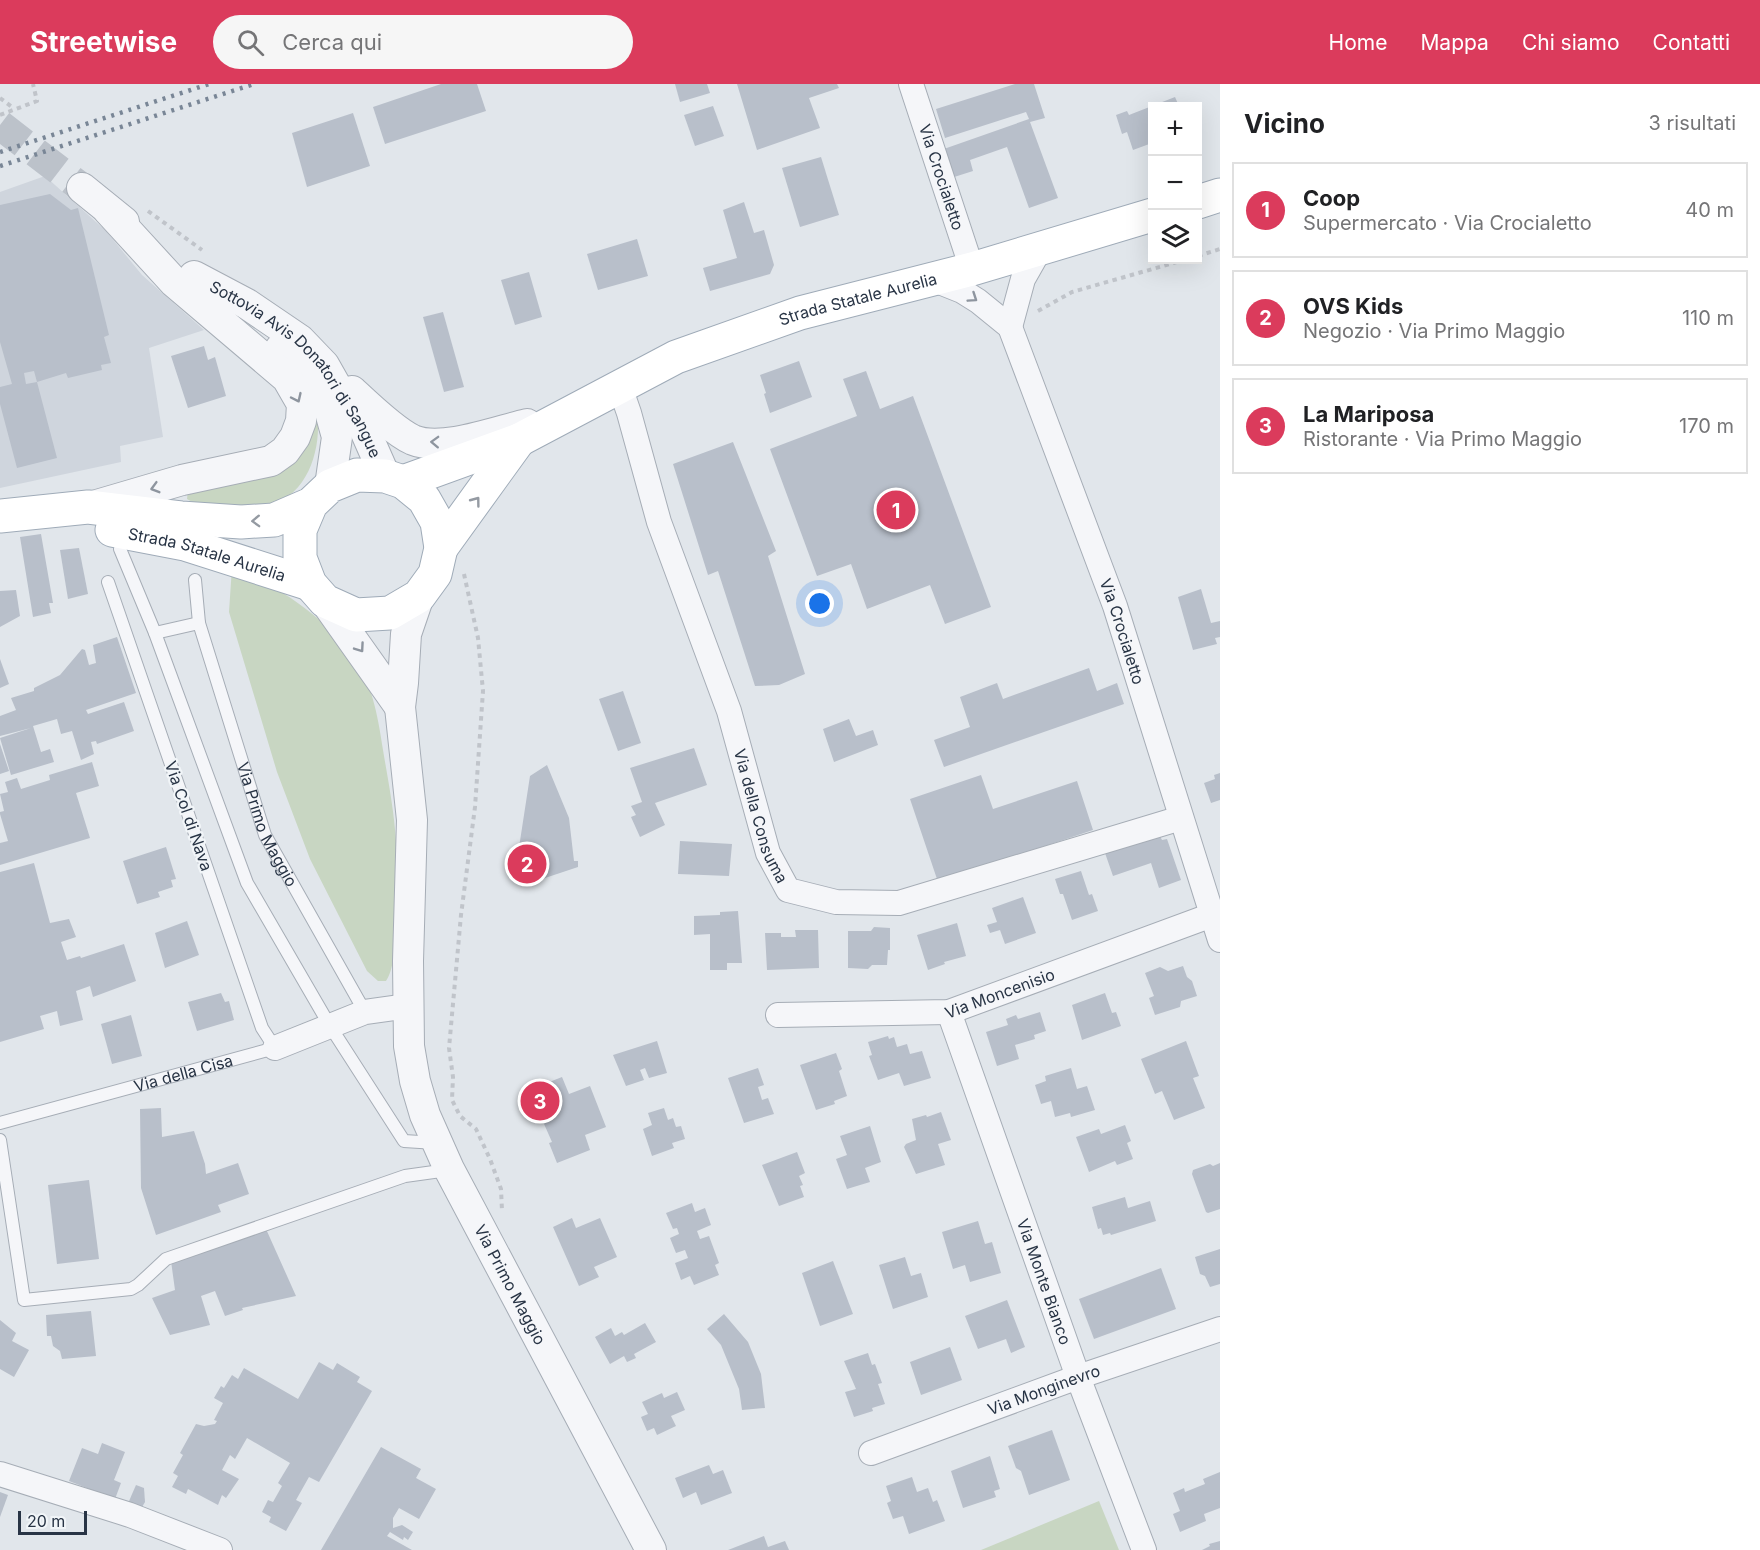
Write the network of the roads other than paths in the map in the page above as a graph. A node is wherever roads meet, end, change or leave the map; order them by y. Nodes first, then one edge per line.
1 (910, 84) edge
2 (82, 188) tunnel mouth
3 (1220, 195) edge
4 (1202, 200) edge
5 (108, 210) junction
6 (1148, 216) edge
7 (1040, 249) junction
8 (972, 269) junction
9 (194, 276) junction
10 (932, 279) junction
11 (1010, 327) junction
12 (324, 365) junction
13 (620, 387) junction
14 (573, 413) junction
15 (519, 440) junction
16 (394, 479) junction
17 (321, 495) junction
18 (88, 507) junction
19 (16, 514) edge
20 (120, 549) dead end
21 (452, 557) junction
22 (195, 580) dead end
23 (108, 582) dead end
24 (317, 593) junction
25 (419, 596) junction
26 (199, 623) junction
27 (155, 633) junction
28 (400, 707) junction
29 (1181, 818) junction
30 (1212, 915) junction
31 (1220, 940) edge
32 (408, 1006) junction
33 (365, 1012) junction
34 (949, 1012) junction
35 (777, 1015) dead end
36 (330, 1026) junction
37 (275, 1048) junction
38 (0, 1123) edge
39 (0, 1140) edge
40 (443, 1157) junction
41 (1220, 1329) edge
42 (1078, 1377) junction
43 (871, 1453) dead end
44 (0, 1474) edge
45 (220, 1550) edge
46 (651, 1550) edge
47 (1144, 1550) edge

1 - 8 street, Via Crocialetto
2 - 5 street, Sottovia Avis Donatori di Sangue
3 - 4 main road
5 - 9 street, Sottovia Avis Donatori di Sangue
5 -> 18 street, Sottovia Avis Donatori di Sangue
6 - 7 main road, Strada Statale Aurelia
7 - 8 main road, Strada Statale Aurelia
7 - 11 street
8 - 10 main road, Strada Statale Aurelia
9 - 12 street, Sottovia Avis Donatori di Sangue
9 - 17 street, Sottovia Avis Donatori di Sangue
10 -> 11 street
10 - 13 main road, Strada Statale Aurelia
11 - 29 street, Via Crocialetto
14 -> 12 street, Strada Statale Aurelia
12 - 16 street, Sottovia Avis Donatori di Sangue
13 - 14 main road, Strada Statale Aurelia
13 - 29 street, Via della Consuma
14 - 15 main road, Strada Statale Aurelia
15 - 16 main road, Strada Statale Aurelia
21 -> 15 main road, Strada Statale Aurelia
16 - 17 main road
16 - 21 main road
17 -> 18 main road, Strada Statale Aurelia
17 - 24 main road
18 - 19 main road, Strada Statale Aurelia
19 - 24 main road, Strada Statale Aurelia
20 - 27 lane
21 - 25 main road
22 - 26 lane, Via Primo Maggio
23 - 37 lane, Via Col di Nava
24 - 25 main road
24 -> 28 street, Via Primo Maggio
25 - 28 street, Via Primo Maggio
26 - 27 lane
26 - 33 lane, Via Primo Maggio
27 - 36 lane
28 - 32 street, Via Primo Maggio
29 - 30 street, Via Crocialetto
30 - 31 street, Via Crocialetto
30 - 34 street, Via Moncenisio
32 - 33 street
32 - 40 street, Via Primo Maggio
33 - 36 street, Via della Cisa
34 - 35 street, Via Moncenisio
34 - 42 street, Via Monte Bianco
36 - 37 street, Via della Cisa
36 - 40 lane
37 - 38 lane, Via della Cisa
39 - 40 lane
40 - 46 street, Via Primo Maggio
41 - 42 street, Via Monginevro
42 - 43 street, Via Monginevro
42 - 47 street, Via Monte Bianco
44 - 45 street

